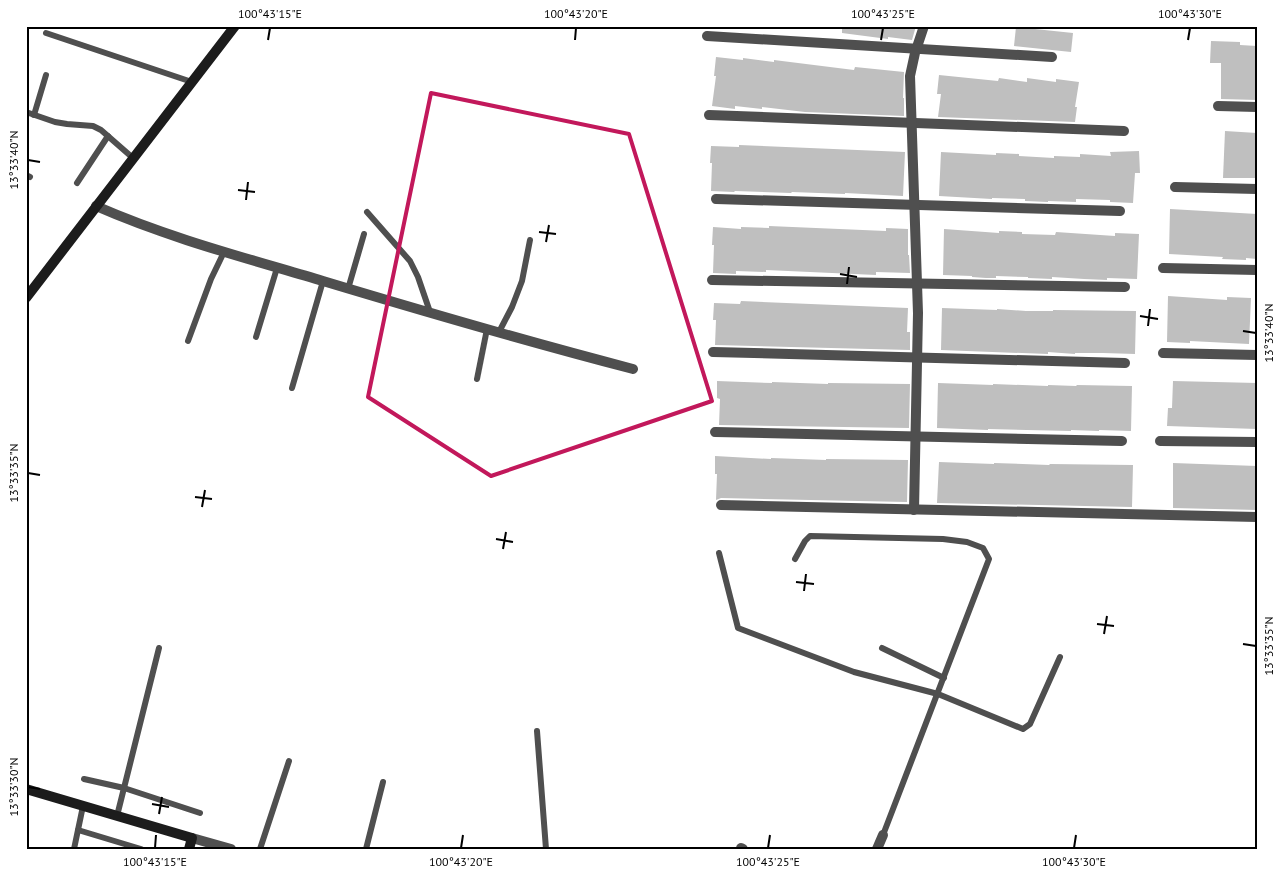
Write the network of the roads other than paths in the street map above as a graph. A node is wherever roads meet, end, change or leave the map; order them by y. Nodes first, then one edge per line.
1 (235, 26) edge
2 (924, 26) edge
3 (46, 33) dead end
4 (707, 36) dead end
5 (916, 49) junction
6 (1052, 57) dead end
7 (46, 75) dead end
8 (192, 82) junction
9 (1218, 106) dead end
10 (1257, 107) edge
11 (26, 112) edge
12 (34, 115) junction
13 (709, 115) dead end
14 (911, 123) junction
15 (1124, 131) dead end
16 (108, 136) junction
17 (133, 158) junction
18 (77, 183) dead end
19 (1175, 187) dead end
20 (1257, 189) edge
21 (716, 199) dead end
22 (914, 205) junction
23 (96, 206) junction
24 (1120, 211) dead end
25 (367, 212) dead end
26 (364, 234) dead end
27 (530, 240) dead end
28 (224, 252) junction
29 (278, 268) junction
30 (1163, 268) dead end
31 (1257, 270) edge
32 (712, 280) dead end
33 (324, 281) junction
34 (917, 284) junction
35 (1125, 287) dead end
36 (348, 289) junction
37 (26, 298) edge
38 (430, 312) junction
39 (487, 329) junction
40 (499, 332) junction
41 (256, 337) dead end
42 (188, 341) dead end
43 (713, 352) dead end
44 (1163, 353) dead end
45 (1257, 355) edge
46 (917, 358) junction
47 (1125, 363) dead end
48 (634, 369) dead end
49 (477, 379) dead end
50 (292, 388) dead end
51 (715, 432) dead end
52 (916, 436) junction
53 (1122, 441) dead end
54 (1160, 441) dead end
55 (1257, 442) edge
56 (720, 505) dead end
57 (914, 510) junction
58 (1257, 517) edge
59 (719, 553) dead end
60 (795, 559) dead end
61 (159, 648) dead end
62 (882, 648) dead end
63 (1060, 657) dead end
64 (944, 678) junction
65 (938, 694) junction
66 (537, 731) dead end
67 (289, 761) dead end
68 (84, 779) dead end
69 (383, 782) dead end
70 (124, 788) junction
71 (26, 789) edge
72 (83, 806) junction
73 (200, 813) dead end
74 (117, 816) junction
75 (78, 830) junction
76 (883, 835) joint
77 (192, 838) junction
78 (74, 849) edge
79 (141, 849) edge
80 (189, 849) edge
81 (232, 849) edge
82 (260, 849) edge
83 (366, 849) edge
84 (546, 849) edge
85 (877, 849) edge

1 - 8 street
2 - 5 street
3 - 8 lane
4 - 5 street
5 - 6 street
5 - 14 street
7 - 12 lane
8 - 17 street
9 - 10 street
11 - 12 lane
12 - 16 lane
13 - 14 street
14 - 15 street
14 - 22 street
16 - 17 lane
16 - 18 lane
17 - 23 street
19 - 20 street
21 - 22 street
22 - 24 street
22 - 34 street
23 - 28 street
23 - 37 street
25 - 38 lane
26 - 36 lane
27 - 40 lane
28 - 29 street
28 - 42 lane
29 - 33 street
29 - 41 lane
30 - 31 street
32 - 34 street
33 - 36 street
33 - 50 lane
34 - 35 street
34 - 46 street
36 - 38 street
38 - 39 street
39 - 40 street
39 - 49 lane
40 - 48 street
43 - 46 street
44 - 45 street
46 - 47 street
46 - 52 street
51 - 52 street
52 - 53 street
52 - 57 street
54 - 55 street
56 - 57 street
57 - 58 street
59 - 65 lane
60 - 64 lane
61 - 70 lane
62 - 64 lane
63 - 65 lane
64 - 65 lane
65 - 76 lane
66 - 84 lane
67 - 82 lane
68 - 70 lane
69 - 83 lane
70 - 73 lane
70 - 74 lane
71 - 72 street
72 - 74 street
72 - 75 lane
74 - 77 street
75 - 78 lane
75 - 79 lane
76 - 85 street
77 - 80 street
77 - 81 street

